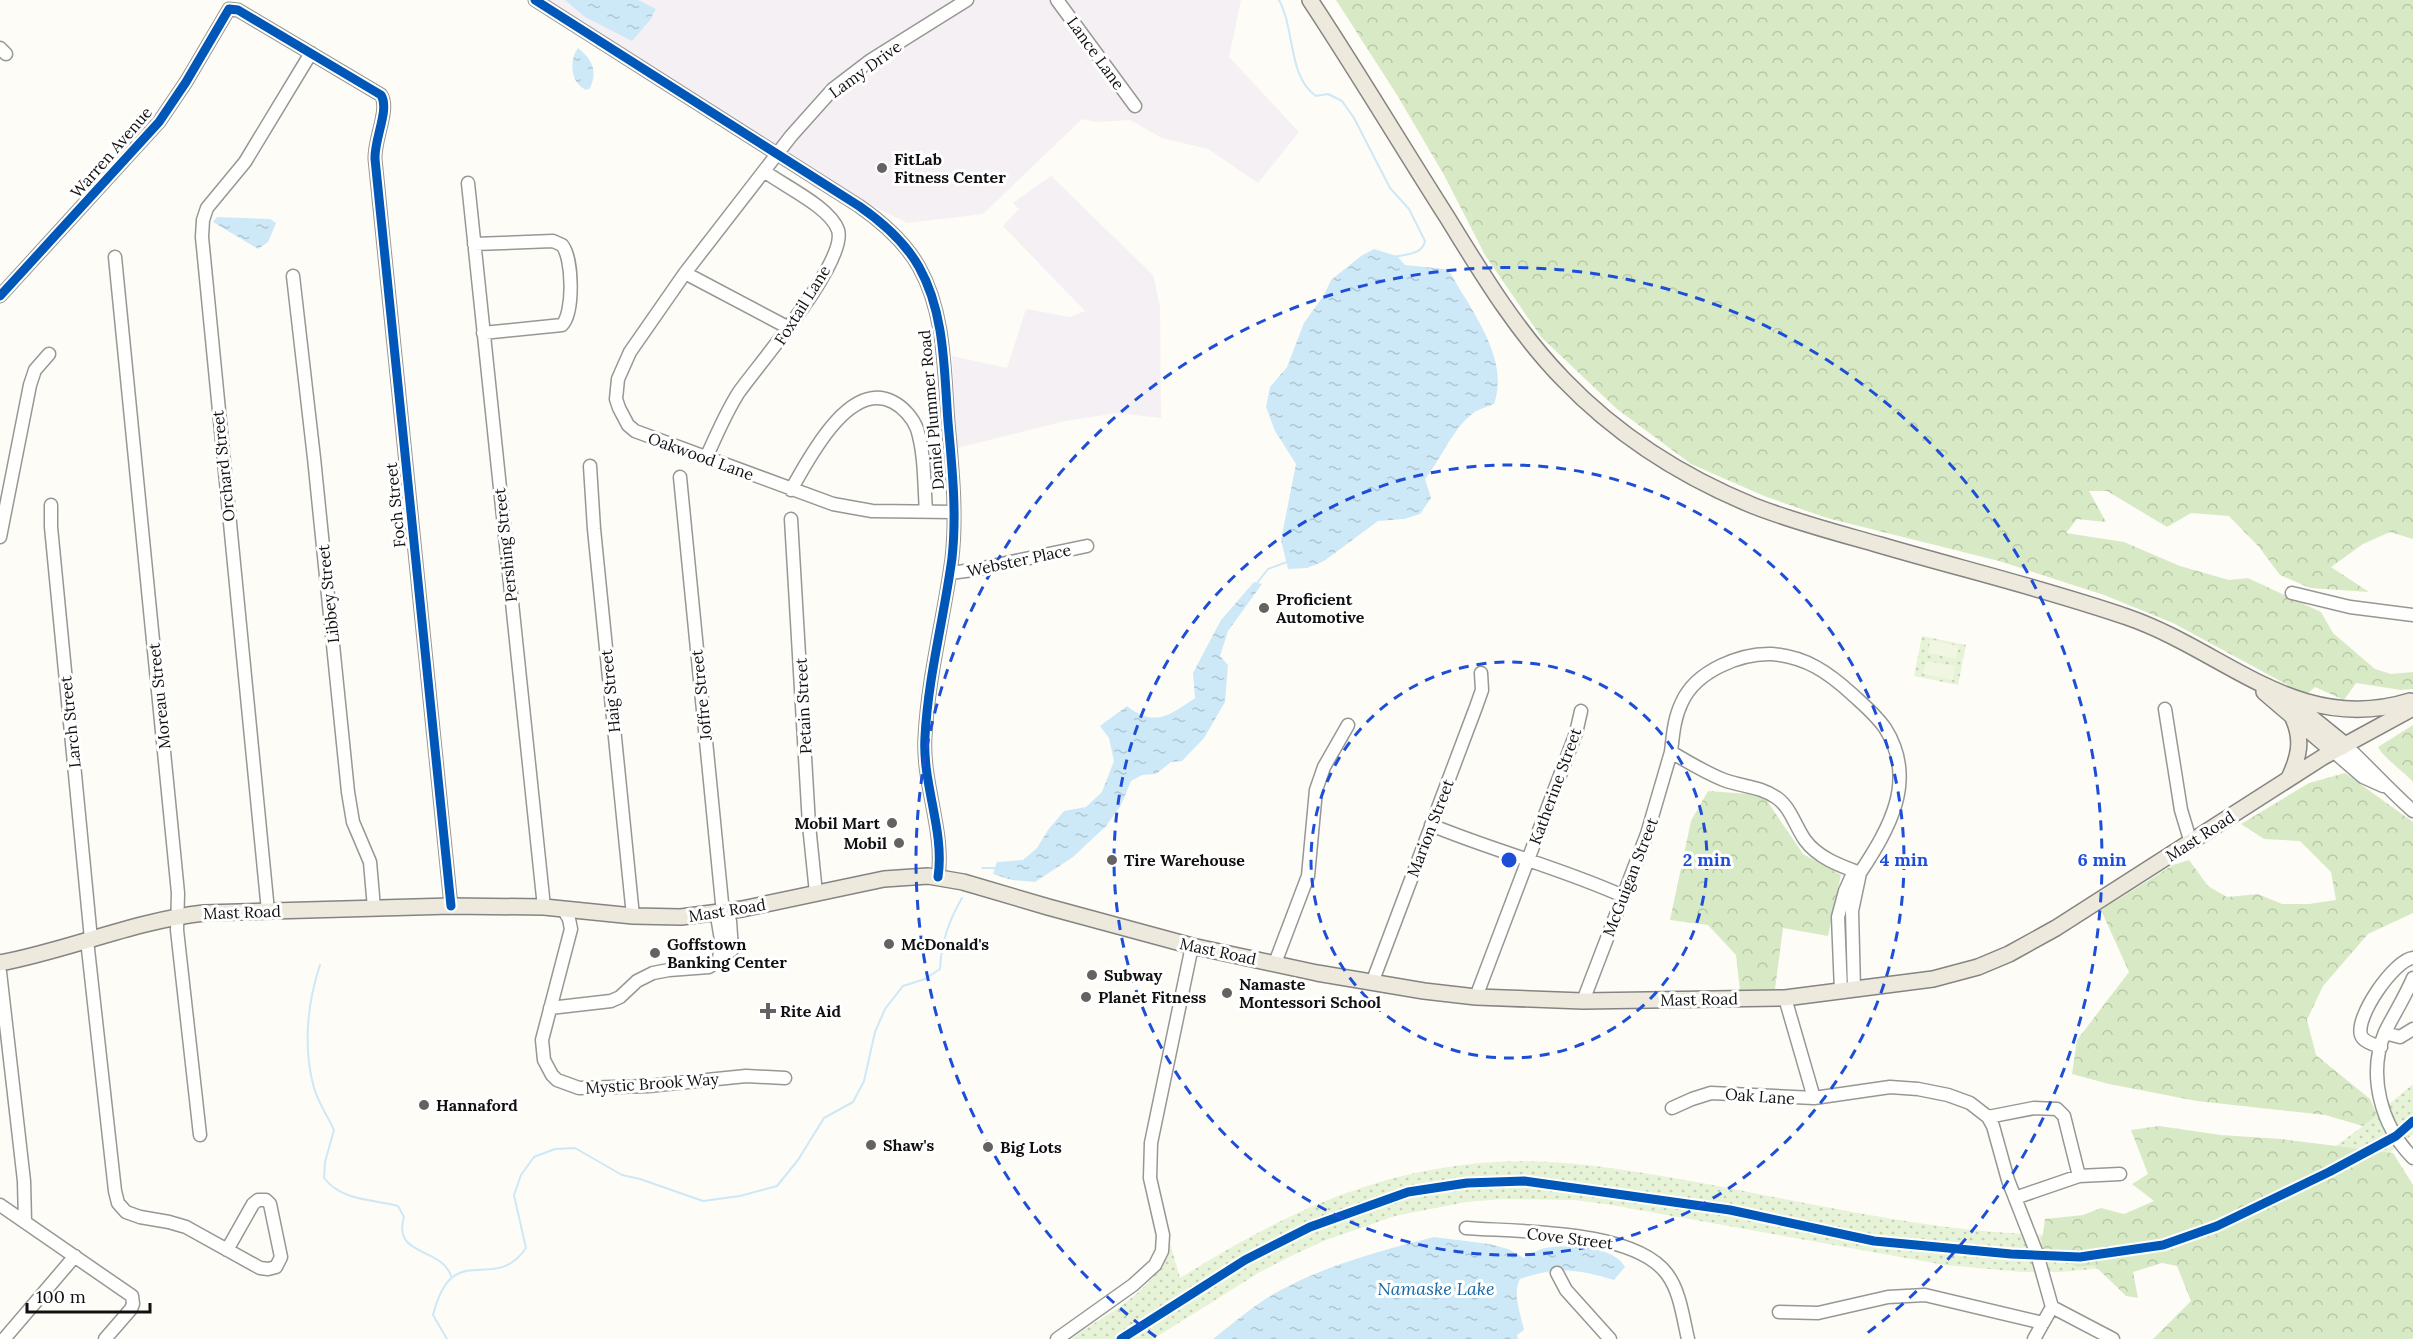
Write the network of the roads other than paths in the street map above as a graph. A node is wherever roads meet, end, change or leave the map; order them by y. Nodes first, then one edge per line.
1 (535, 0) edge
2 (967, 0) edge
3 (1057, 0) edge
4 (1310, 0) edge
5 (310, 53) junction
6 (1135, 106) dead end
7 (778, 154) junction
8 (764, 171) junction
9 (468, 183) dead end
10 (474, 244) junction
11 (115, 257) dead end
12 (685, 273) junction
13 (292, 276) dead end
14 (0, 296) edge
15 (789, 328) junction
16 (483, 333) junction
17 (49, 354) dead end
18 (706, 458) junction
19 (590, 466) dead end
20 (680, 477) dead end
21 (791, 490) junction
22 (51, 505) dead end
23 (926, 512) junction
24 (954, 512) junction
25 (791, 519) dead end
26 (0, 537) edge
27 (1087, 546) dead end
28 (950, 573) junction
29 (2292, 593) dead end
30 (2413, 615) edge
31 (2228, 666) junction
32 (1481, 673) dead end
33 (2282, 695) junction
34 (2413, 700) edge
35 (2413, 708) edge
36 (2165, 709) dead end
37 (1581, 711) dead end
38 (2292, 715) junction
39 (1348, 725) dead end
40 (2339, 748) junction
41 (1671, 752) junction
42 (2289, 778) junction
43 (2413, 811) edge
44 (1431, 825) junction
45 (2191, 843) junction
46 (1527, 860) junction
47 (1857, 872) junction
48 (938, 877) junction
49 (816, 893) junction
50 (1623, 896) junction
51 (451, 906) junction
52 (374, 908) junction
53 (544, 908) junction
54 (563, 909) junction
55 (268, 911) junction
56 (723, 913) junction
57 (177, 916) junction
58 (633, 916) junction
59 (89, 939) junction
60 (1192, 946) junction
61 (2413, 958) edge
62 (718, 960) junction
63 (0, 963) edge
64 (1275, 963) junction
65 (0, 972) edge
66 (2413, 979) edge
67 (1372, 983) junction
68 (1848, 991) junction
69 (1476, 997) junction
70 (1785, 998) junction
71 (1583, 1000) junction
72 (550, 1008) junction
73 (2413, 1029) edge
74 (2385, 1033) junction
75 (2381, 1047) junction
76 (785, 1078) dead end
77 (1814, 1098) junction
78 (1672, 1108) dead end
79 (1988, 1117) junction
80 (200, 1135) dead end
81 (2413, 1158) edge
82 (2120, 1174) dead end
83 (2079, 1176) junction
84 (2015, 1198) junction
85 (2, 1211) edge
86 (25, 1222) junction
87 (1466, 1228) dead end
88 (227, 1250) junction
89 (75, 1256) junction
90 (1557, 1273) dead end
91 (2052, 1307) junction
92 (1779, 1312) dead end
93 (2043, 1323) junction
94 (4, 1339) edge
95 (105, 1339) edge
96 (1057, 1339) edge
97 (1610, 1339) edge
98 (1688, 1339) edge
99 (2034, 1339) edge
100 (2113, 1339) edge

1 - 7 street, Daniel Plummer Road
2 - 7 street, Lamy Drive
3 - 6 street, Lance Lane
4 - 31 main road
5 - 14 street, Warren Avenue
5 - 51 street, Foch Street
5 - 55 street, Orchard Street
7 - 8 street, Oakwood Lane
7 - 24 street, Daniel Plummer Road
8 - 12 street, Oakwood Lane
8 - 15 street, Foxtail Lane
9 - 10 street, Pershing Street
10 - 16 street, Pershing Street
10 - 16 street
11 - 57 street, Moreau Street
12 - 15 street
12 - 18 street, Oakwood Lane
13 - 52 street, Libbey Street
15 - 18 street, Foxtail Lane
16 - 53 street, Pershing Street
17 - 26 street
18 - 21 street, Oakwood Lane
19 - 58 street, Haig Street
20 - 56 street, Joffre Street
21 - 23 street, Oakwood Lane
21 - 23 street
22 - 59 street, Larch Street
23 - 24 street, Oakwood Lane
24 - 28 street, Daniel Plummer Road
25 - 49 street, Petain Street
27 - 28 street, Webster Place
28 - 48 street, Daniel Plummer Road
29 - 30 street
31 - 33 main road
31 - 38 main road
32 - 44 street, Marion Street
33 - 34 main road
33 - 40 main road
35 - 40 main road, Mast Road
36 - 45 street
37 - 46 street, Katherine Street
38 - 40 main road
38 - 42 main road
39 - 64 street
40 - 42 main road, Mast Road
40 - 43 street
41 - 47 street
41 - 47 street, McGuigan Street
41 - 50 street, McGuigan Street
42 - 45 main road, Mast Road
44 - 46 street
44 - 67 street, Marion Street
45 - 68 main road, Mast Road
46 - 50 street
46 - 69 street, Katherine Street
47 - 68 street
48 - 49 main road, Mast Road
48 - 60 main road, Mast Road
49 - 56 main road, Mast Road
50 - 71 street, McGuigan Street
51 - 52 main road, Mast Road
51 - 53 main road, Mast Road
52 - 55 main road, Mast Road
53 - 54 main road, Mast Road
54 - 58 main road, Mast Road
54 - 72 street, Mystic Brook Way
55 - 57 main road, Mast Road
56 - 58 main road, Mast Road
56 - 62 street
56 - 62 street
57 - 59 main road, Mast Road
57 - 80 street, Moreau Street
59 - 63 main road, Mast Road
59 - 88 street, Larch Street
60 - 64 main road, Mast Road
60 - 96 street
61 - 75 street
62 - 72 street
64 - 67 main road, Mast Road
65 - 86 street
66 - 74 street
67 - 69 main road, Mast Road
68 - 70 main road, Mast Road
69 - 71 main road, Mast Road
70 - 71 main road, Mast Road
70 - 77 street
72 - 76 street, Mystic Brook Way
73 - 74 street
74 - 75 street
75 - 81 street
77 - 78 street, Oak Lane
77 - 79 street, Oak Lane
79 - 83 street
79 - 84 street
82 - 83 street
83 - 84 street
84 - 91 street
85 - 86 street
86 - 89 street
87 - 98 street, Cove Street
88 - 88 street, Larch Street
89 - 94 street
89 - 95 street
90 - 97 street
91 - 93 street
91 - 100 street
92 - 93 street
93 - 99 street

